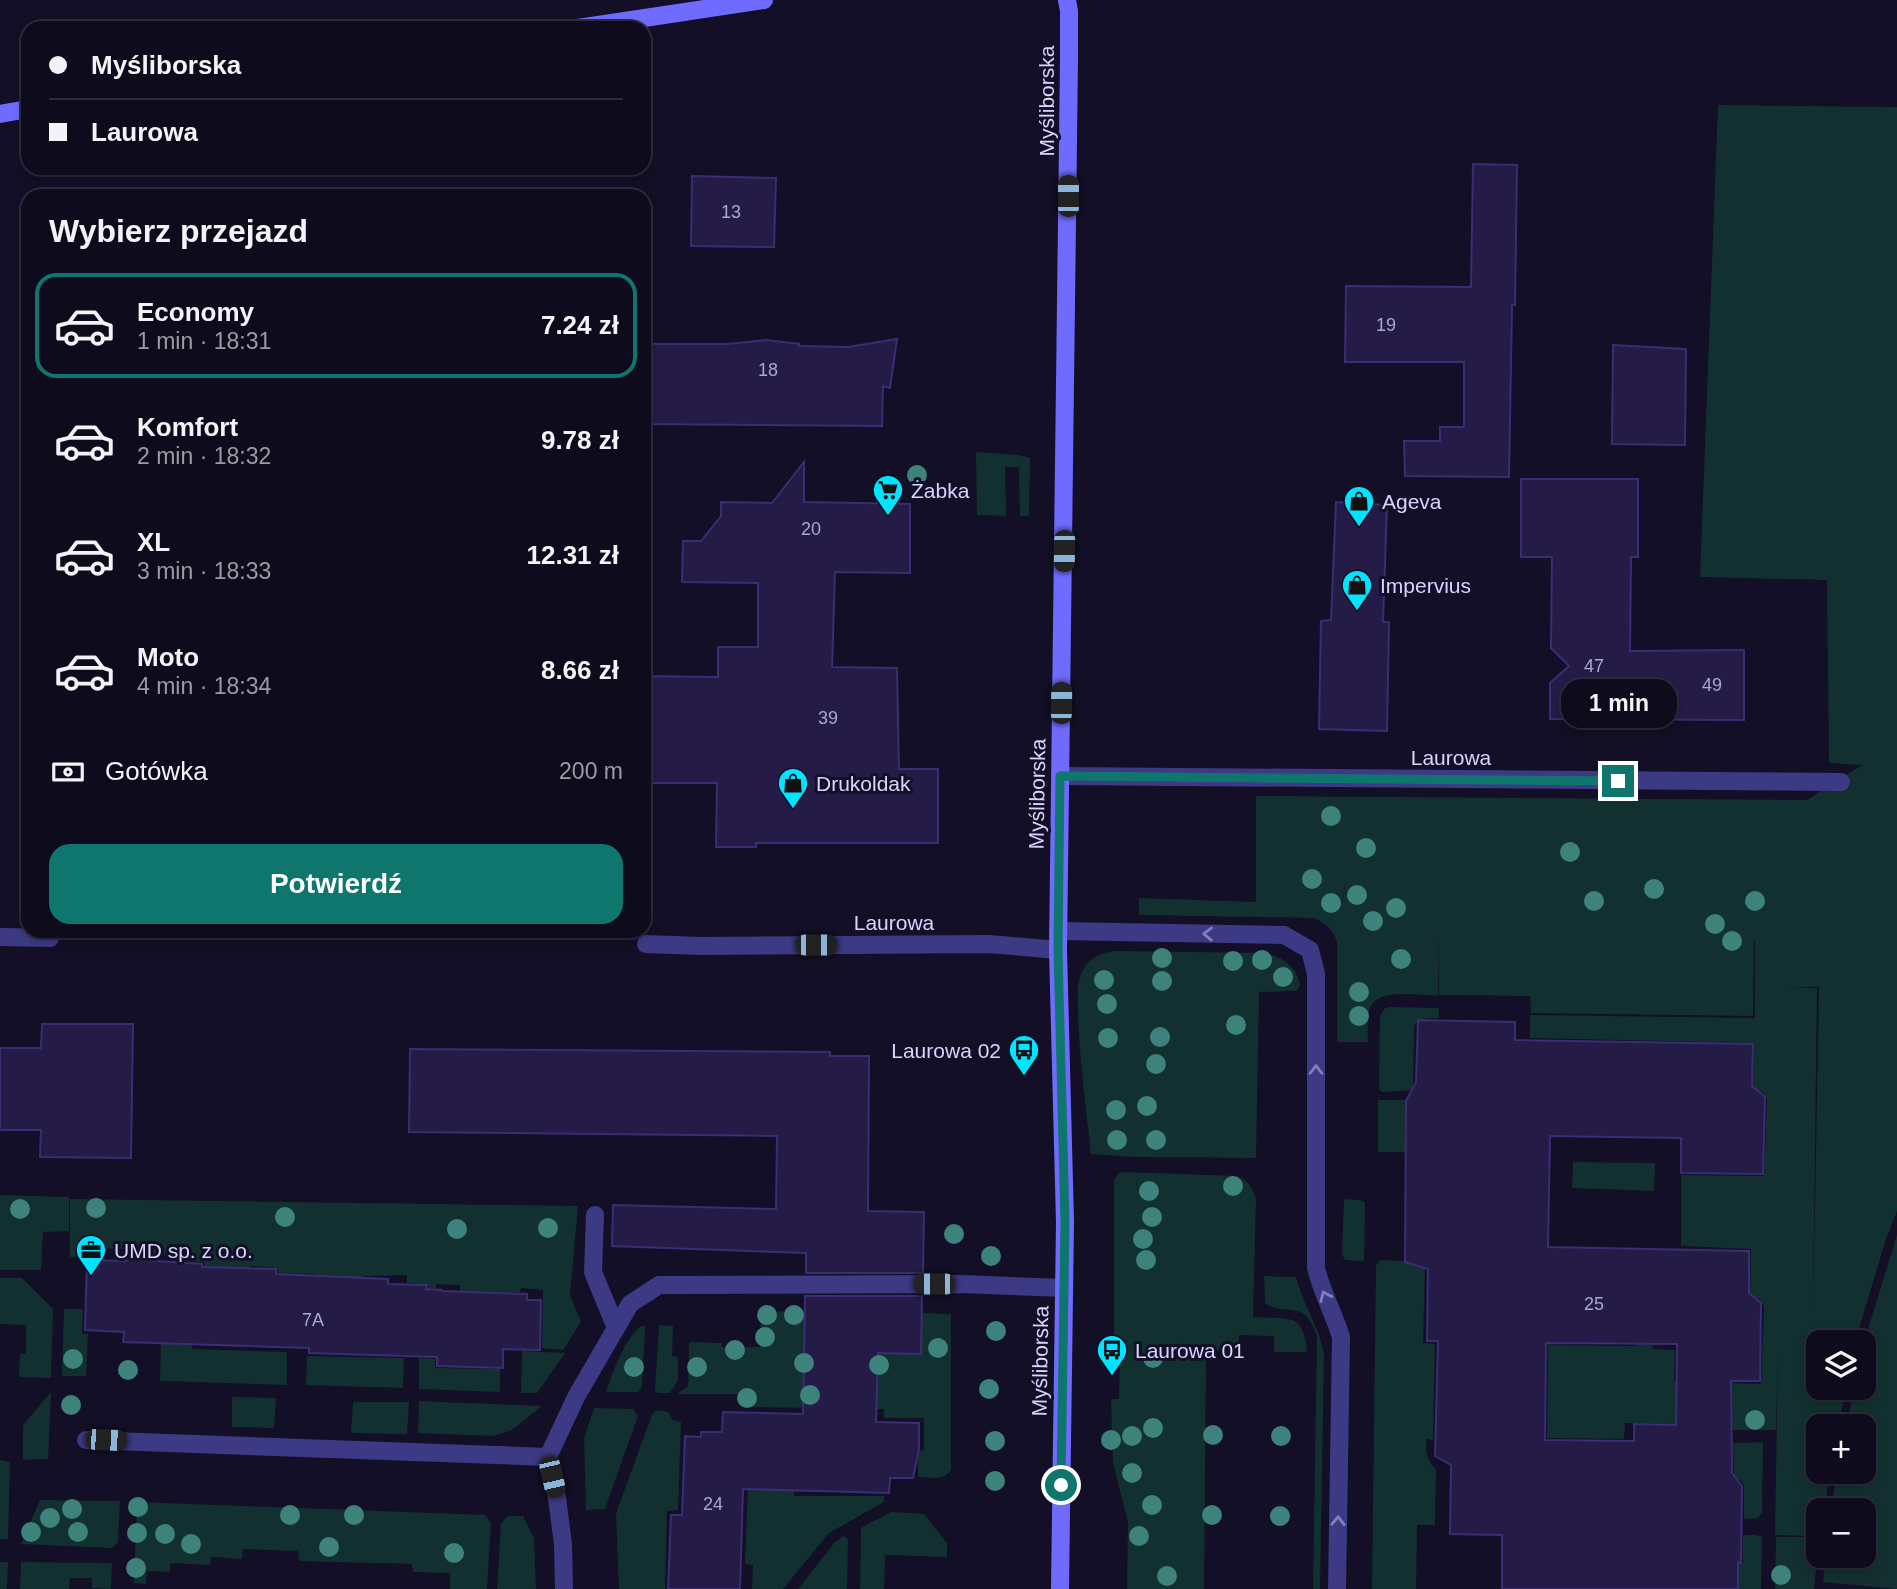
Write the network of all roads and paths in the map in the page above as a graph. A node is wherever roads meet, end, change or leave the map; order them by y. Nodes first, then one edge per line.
1 (764, 0) edge
2 (1067, 0) edge
3 (624, 21) edge
4 (21, 111) edge
5 (0, 114) edge
6 (1060, 776) junction
7 (1841, 782) dead end
8 (1058, 931) junction
9 (0, 937) edge
10 (21, 937) edge
11 (646, 944) dead end
12 (1058, 950) junction
13 (595, 1215) dead end
14 (1064, 1288) junction
15 (616, 1328) junction
16 (86, 1440) dead end
17 (548, 1457) junction
18 (564, 1589) edge
19 (1060, 1589) edge
20 (1337, 1589) edge

1 - 3 street
2 - 6 street, Myśliborska
4 - 5 street
6 - 7 street, Laurowa
6 - 8 street, Myśliborska
8 - 12 street, Myśliborska
20 -> 8 street
9 - 10 street
11 - 12 street, Laurowa
12 - 14 street, Myśliborska
13 - 15 street
14 - 15 street
14 - 19 street, Myśliborska
15 - 17 street
16 - 17 street
17 - 18 street

